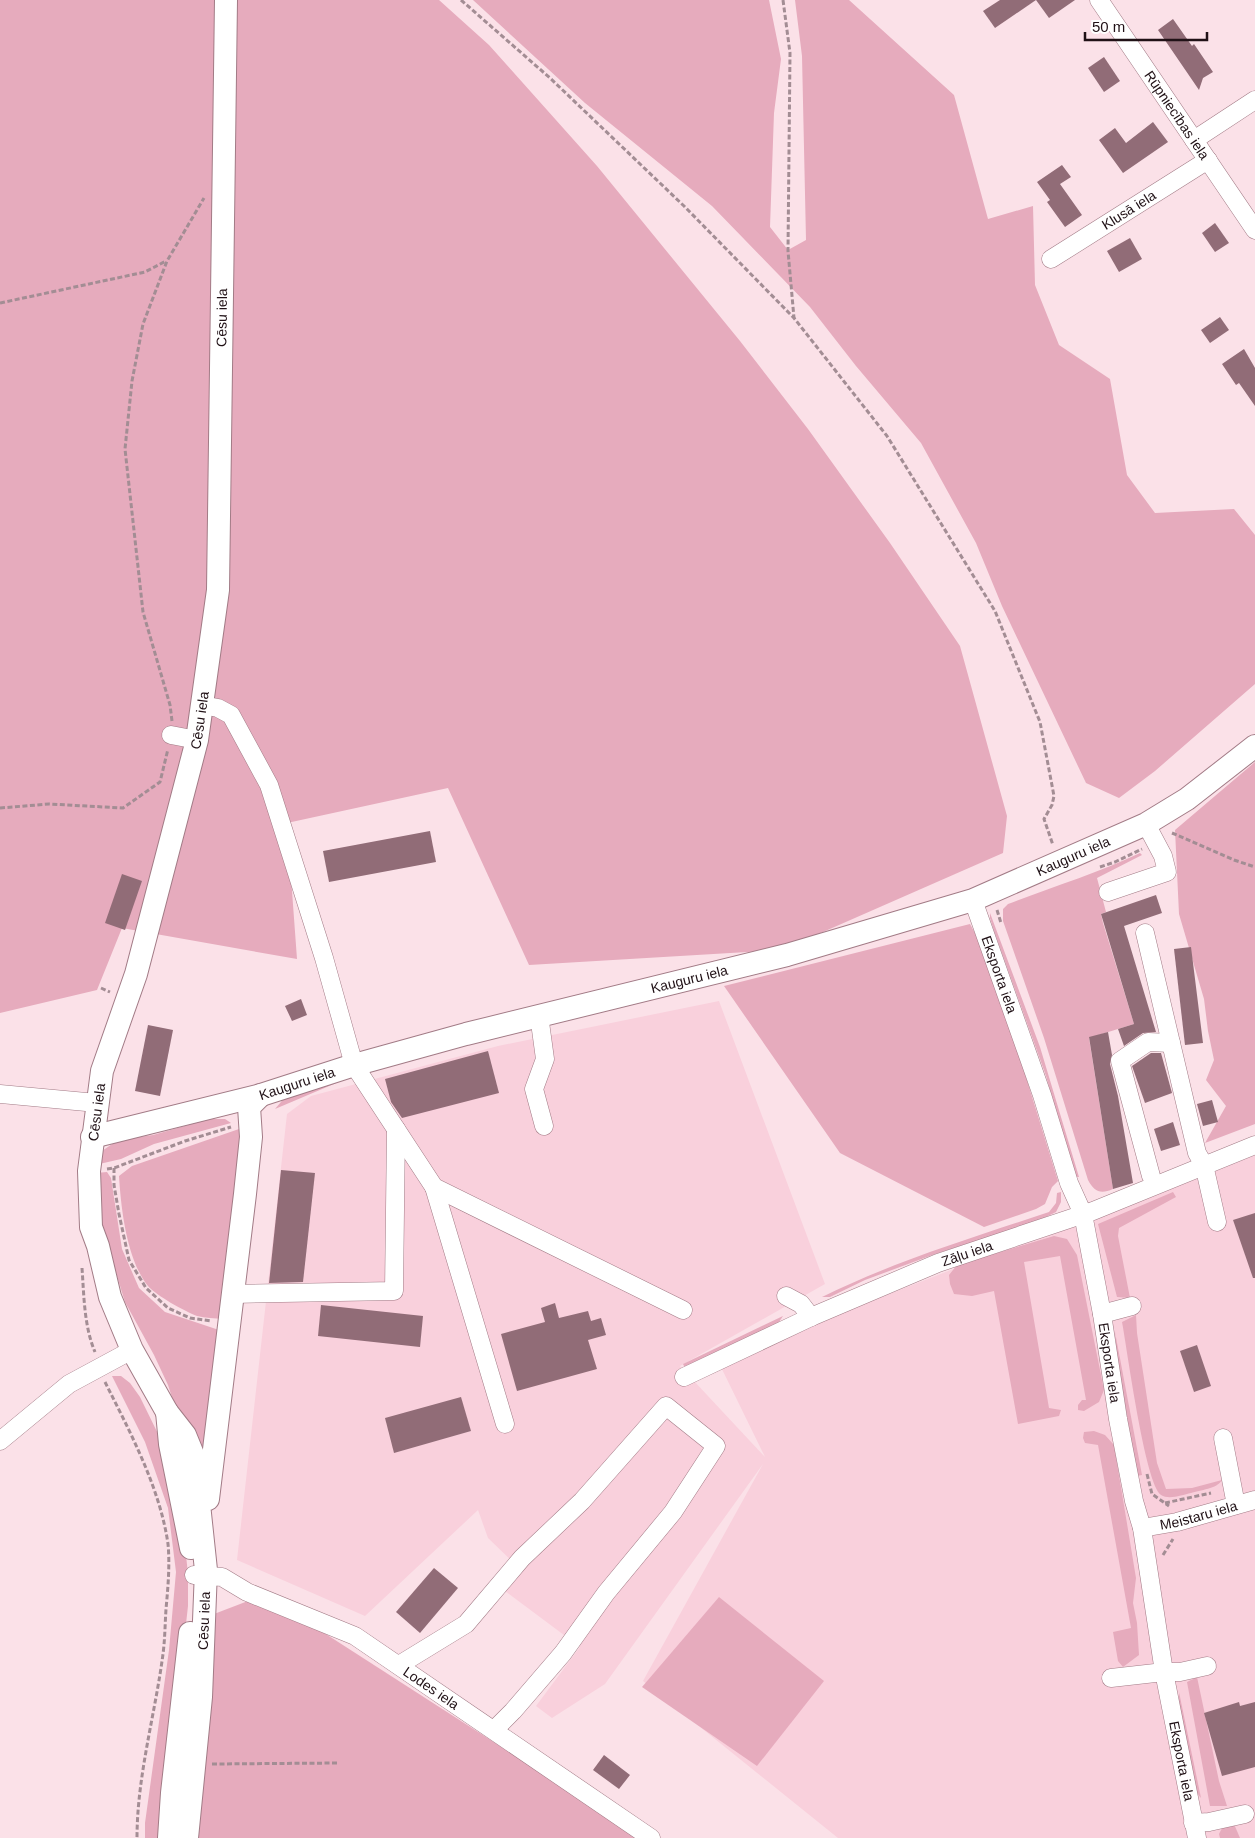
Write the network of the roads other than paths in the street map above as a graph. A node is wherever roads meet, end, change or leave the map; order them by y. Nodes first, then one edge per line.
1 (226, 0) edge
2 (1099, 0) edge
3 (1255, 100) edge
4 (1194, 140) junction
5 (1208, 160) junction
6 (1255, 230) edge
7 (1051, 259) dead end
8 (202, 705) junction
9 (172, 736) road end
10 (197, 740) junction
11 (1255, 746) edge
12 (1146, 824) junction
13 (1108, 892) dead end
14 (972, 900) junction
15 (1145, 933) dead end
16 (539, 1015) junction
17 (1171, 1043) junction
18 (354, 1065) junction
19 (0, 1094) edge
20 (260, 1095) junction
21 (97, 1103) junction
22 (544, 1126) dead end
23 (396, 1129) junction
24 (92, 1136) junction
25 (1255, 1145) edge
26 (1204, 1165) junction
27 (1151, 1176) dead end
28 (434, 1187) junction
29 (1083, 1214) junction
30 (1217, 1222) dead end
31 (232, 1294) junction
32 (786, 1296) dead end
33 (1132, 1306) dead end
34 (682, 1310) dead end
35 (1102, 1314) junction
36 (811, 1317) junction
37 (132, 1350) junction
38 (684, 1377) dead end
39 (167, 1412) junction
40 (504, 1424) dead end
41 (1223, 1438) dead end
42 (0, 1441) edge
43 (1234, 1497) junction
44 (1255, 1500) edge
45 (1142, 1528) junction
46 (203, 1539) junction
47 (200, 1575) junction
48 (398, 1665) junction
49 (1207, 1666) dead end
50 (1164, 1672) junction
51 (1110, 1678) dead end
52 (494, 1730) junction
53 (1245, 1814) dead end
54 (1196, 1831) edge
55 (169, 1838) edge
56 (187, 1838) edge
57 (651, 1838) edge

1 - 8 main road, Cēsu iela
2 - 4 street, Rūpniecības iela
3 - 4 street
4 - 5 street, Rūpniecības iela
5 - 6 street, Rūpniecības iela
5 - 7 street, Klusā iela
8 - 10 main road, Cēsu iela
8 - 18 street
9 - 10 street
10 - 21 main road, Cēsu iela
11 - 12 main road, Kauguru iela
12 - 13 street
12 - 14 main road, Kauguru iela
14 - 16 main road, Kauguru iela
14 - 29 street, Eksporta iela
15 - 17 street
16 - 18 main road, Kauguru iela
16 - 22 street
17 - 26 street
17 - 27 street
18 - 20 main road, Kauguru iela
18 - 23 street
19 - 21 street
20 - 24 main road, Kauguru iela
20 - 31 main road
21 - 24 main road, Cēsu iela
23 - 28 street
23 - 31 street
24 - 37 main road, Cēsu iela
25 - 26 street, Zāļu iela
26 - 29 street, Zāļu iela
26 - 30 street
28 - 34 street
28 - 40 street
29 - 35 street, Eksporta iela
29 - 36 street, Zāļu iela
31 - 46 main road
32 - 36 street
33 - 35 street
35 - 45 street, Eksporta iela
36 - 38 street, Zāļu iela
37 - 39 main road, Cēsu iela
37 - 42 street
39 - 46 main road, Cēsu iela
39 - 47 main road, Cēsu iela
41 - 43 street
43 - 44 street, Meistaru iela
43 - 45 street, Meistaru iela
45 - 50 street, Eksporta iela
46 - 47 main road, Cēsu iela
47 - 48 street, Lodes iela
47 - 55 main road, Cēsu iela
47 - 56 main road, Cēsu iela
48 - 52 street, Lodes iela
48 - 52 street
49 - 50 street
50 - 51 street
50 - 54 street, Eksporta iela
52 - 57 street, Lodes iela
53 - 54 street

